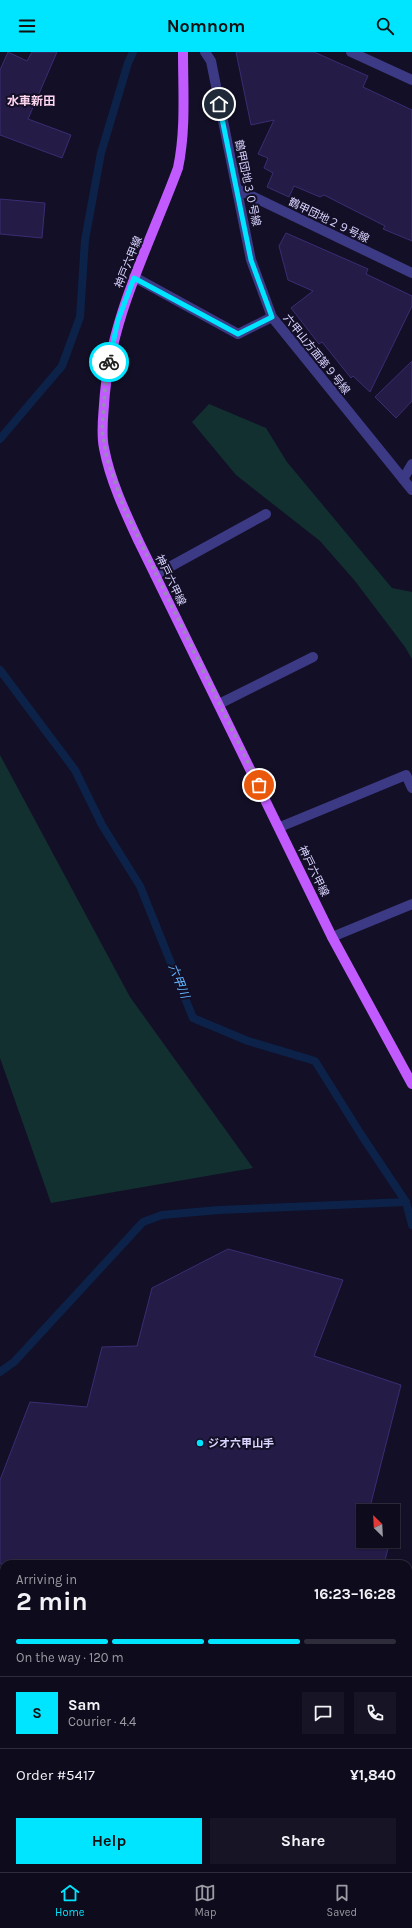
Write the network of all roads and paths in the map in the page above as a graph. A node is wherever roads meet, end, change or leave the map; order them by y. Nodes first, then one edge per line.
1 (183, 52) edge
2 (205, 52) edge
3 (351, 52) edge
4 (412, 80) edge
5 (237, 188) junction
6 (412, 273) edge
7 (134, 278) junction
8 (272, 317) junction
9 (412, 464) edge
10 (403, 479) junction
11 (412, 490) edge
12 (266, 514) dead end
13 (155, 575) junction
14 (313, 657) dead end
15 (219, 704) junction
16 (412, 788) edge
17 (280, 827) junction
18 (412, 904) edge
19 (332, 937) junction
20 (412, 1084) edge

1 - 7 main road, 神戸六甲線
2 - 5 street, 鶴甲団地３０号線
3 - 4 street
5 - 6 street, 鶴甲団地２９号線
5 - 8 street, 鶴甲団地３０号線
7 - 8 street, 六甲山方面第９号線
7 - 13 main road, 神戸六甲線
8 - 10 street, 六甲山方面第９号線
9 - 10 street
10 - 11 street, 六甲山方面第９号線
12 - 13 street
13 - 15 main road, 神戸六甲線
14 - 15 street
15 - 17 main road, 神戸六甲線
16 - 17 street
17 - 19 main road, 神戸六甲線
18 - 19 street
19 - 20 main road, 神戸六甲線

